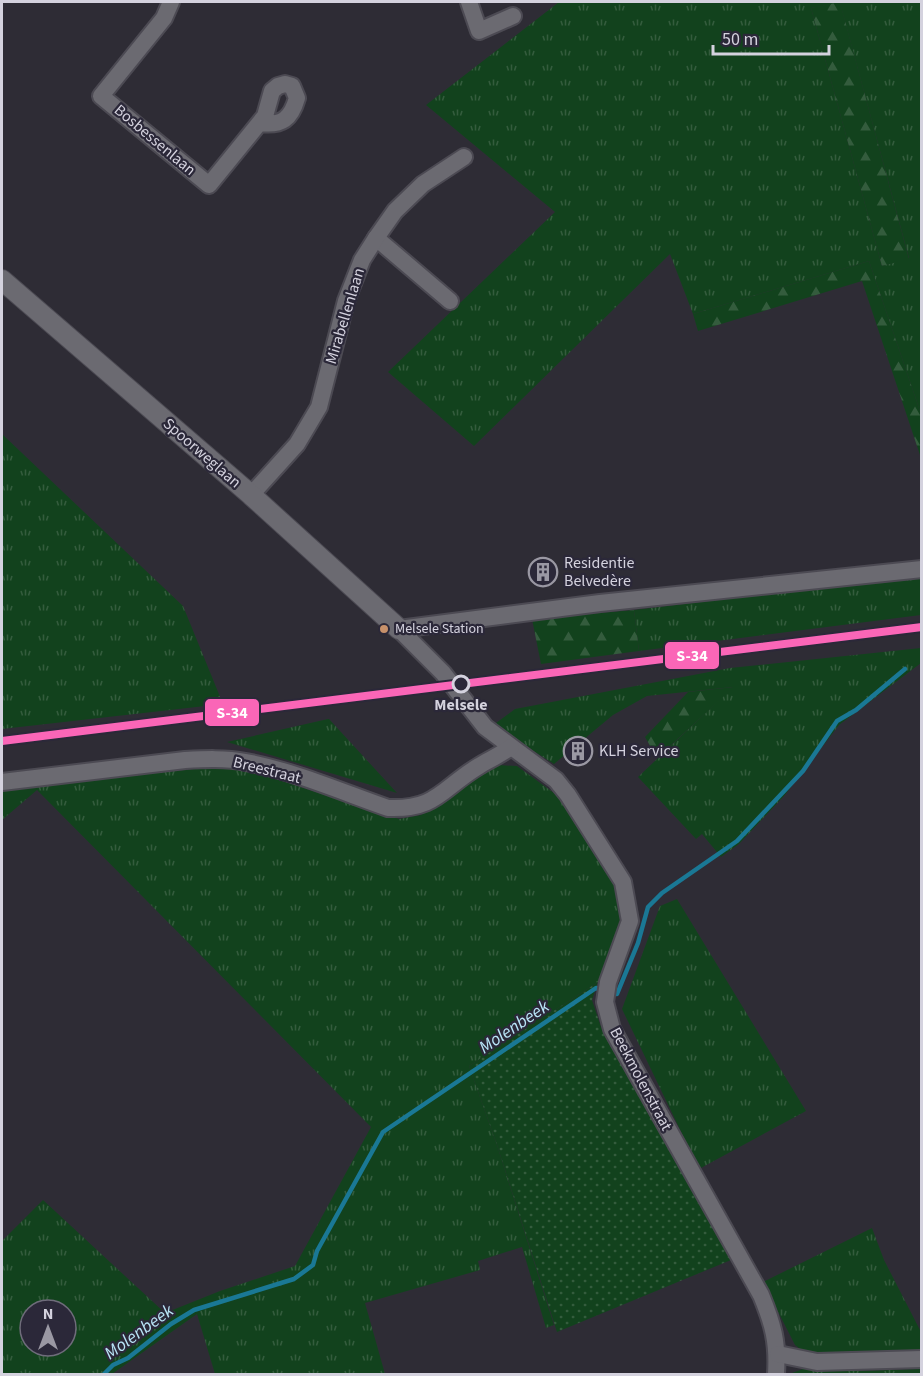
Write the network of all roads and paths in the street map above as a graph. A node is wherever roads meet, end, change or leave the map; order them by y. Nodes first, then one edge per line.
1 (171, 2) edge
2 (469, 2) edge
3 (513, 16) dead end
4 (260, 123) dead end
5 (464, 157) dead end
6 (376, 238) junction
7 (2, 280) edge
8 (450, 301) dead end
9 (251, 495) junction
10 (921, 569) edge
11 (399, 629) junction
12 (453, 685) joint
13 (511, 747) junction
14 (2, 782) edge
15 (778, 1354) junction
16 (921, 1359) edge
17 (776, 1374) edge

1 - 4 street, Bosbessenlaan
2 - 3 street
5 - 6 street, Mirabellenlaan
6 - 8 street
6 - 9 street, Mirabellenlaan
7 - 9 street, Spoorweglaan
9 - 11 street, Spoorweglaan
10 - 11 street
11 - 12 street, Spoorweglaan
12 - 13 street, Beekmolenstraat
13 - 14 street, Breestraat
13 - 15 street, Beekmolenstraat
15 - 16 street
15 - 17 street, Beekmolenstraat

